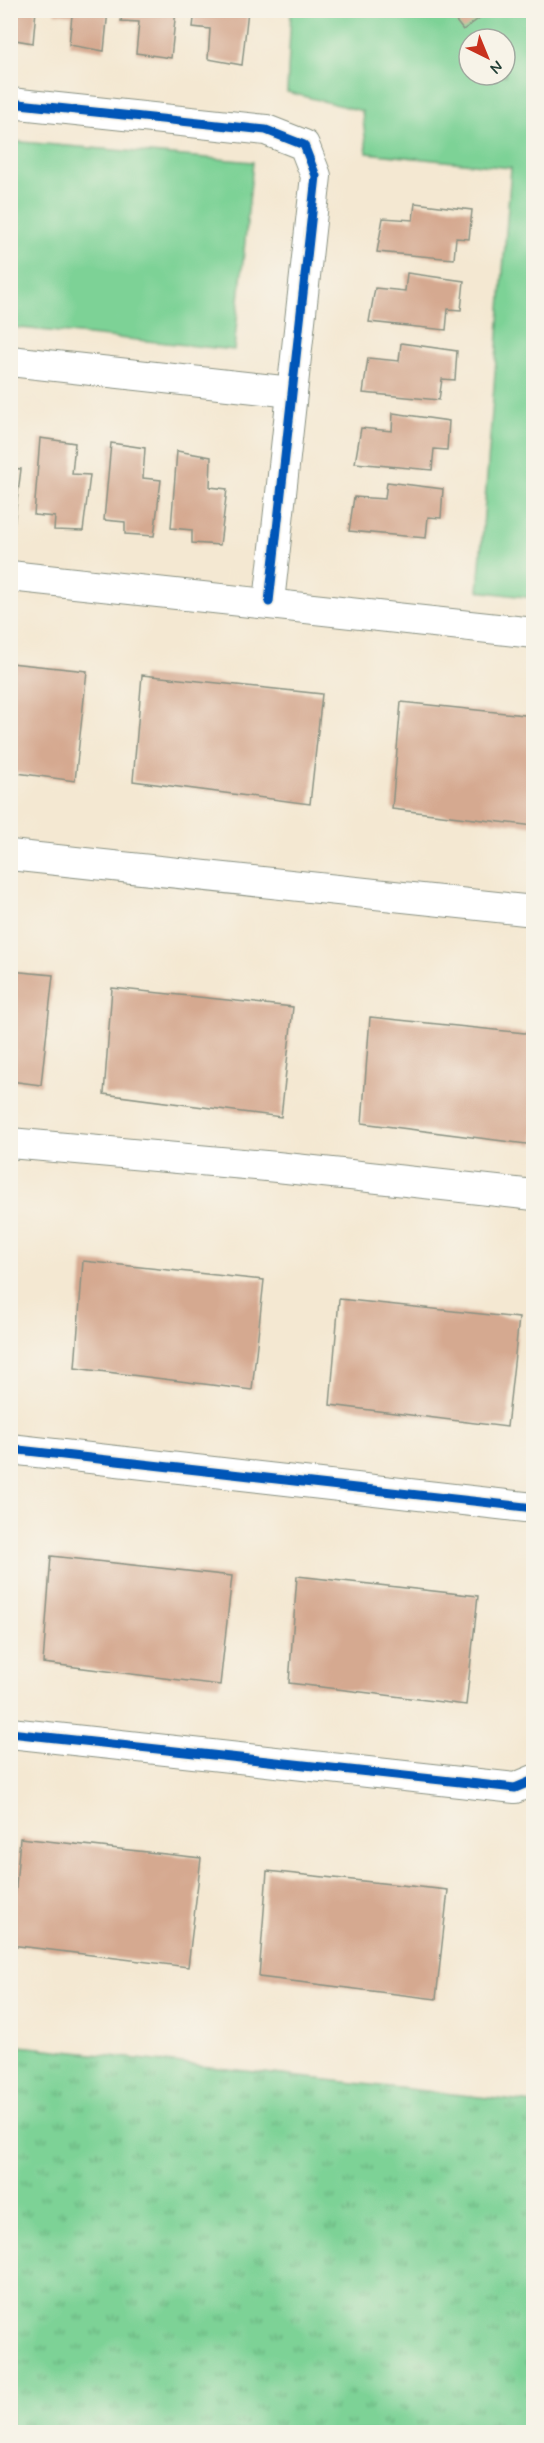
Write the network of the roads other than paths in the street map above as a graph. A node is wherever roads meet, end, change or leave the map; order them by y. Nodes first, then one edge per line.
1 (10, 103) edge
2 (10, 361) edge
3 (292, 392) junction
4 (10, 576) edge
5 (269, 602) junction
6 (534, 633) edge
7 (10, 855) edge
8 (534, 910) edge
9 (10, 1143) edge
10 (534, 1195) edge
11 (10, 1449) edge
12 (534, 1508) edge
13 (10, 1733) edge
14 (534, 1780) edge

1 - 3 street
2 - 3 street
3 - 5 street
4 - 5 street
5 - 6 street
7 - 8 street
9 - 10 street
11 - 12 street
13 - 14 street

